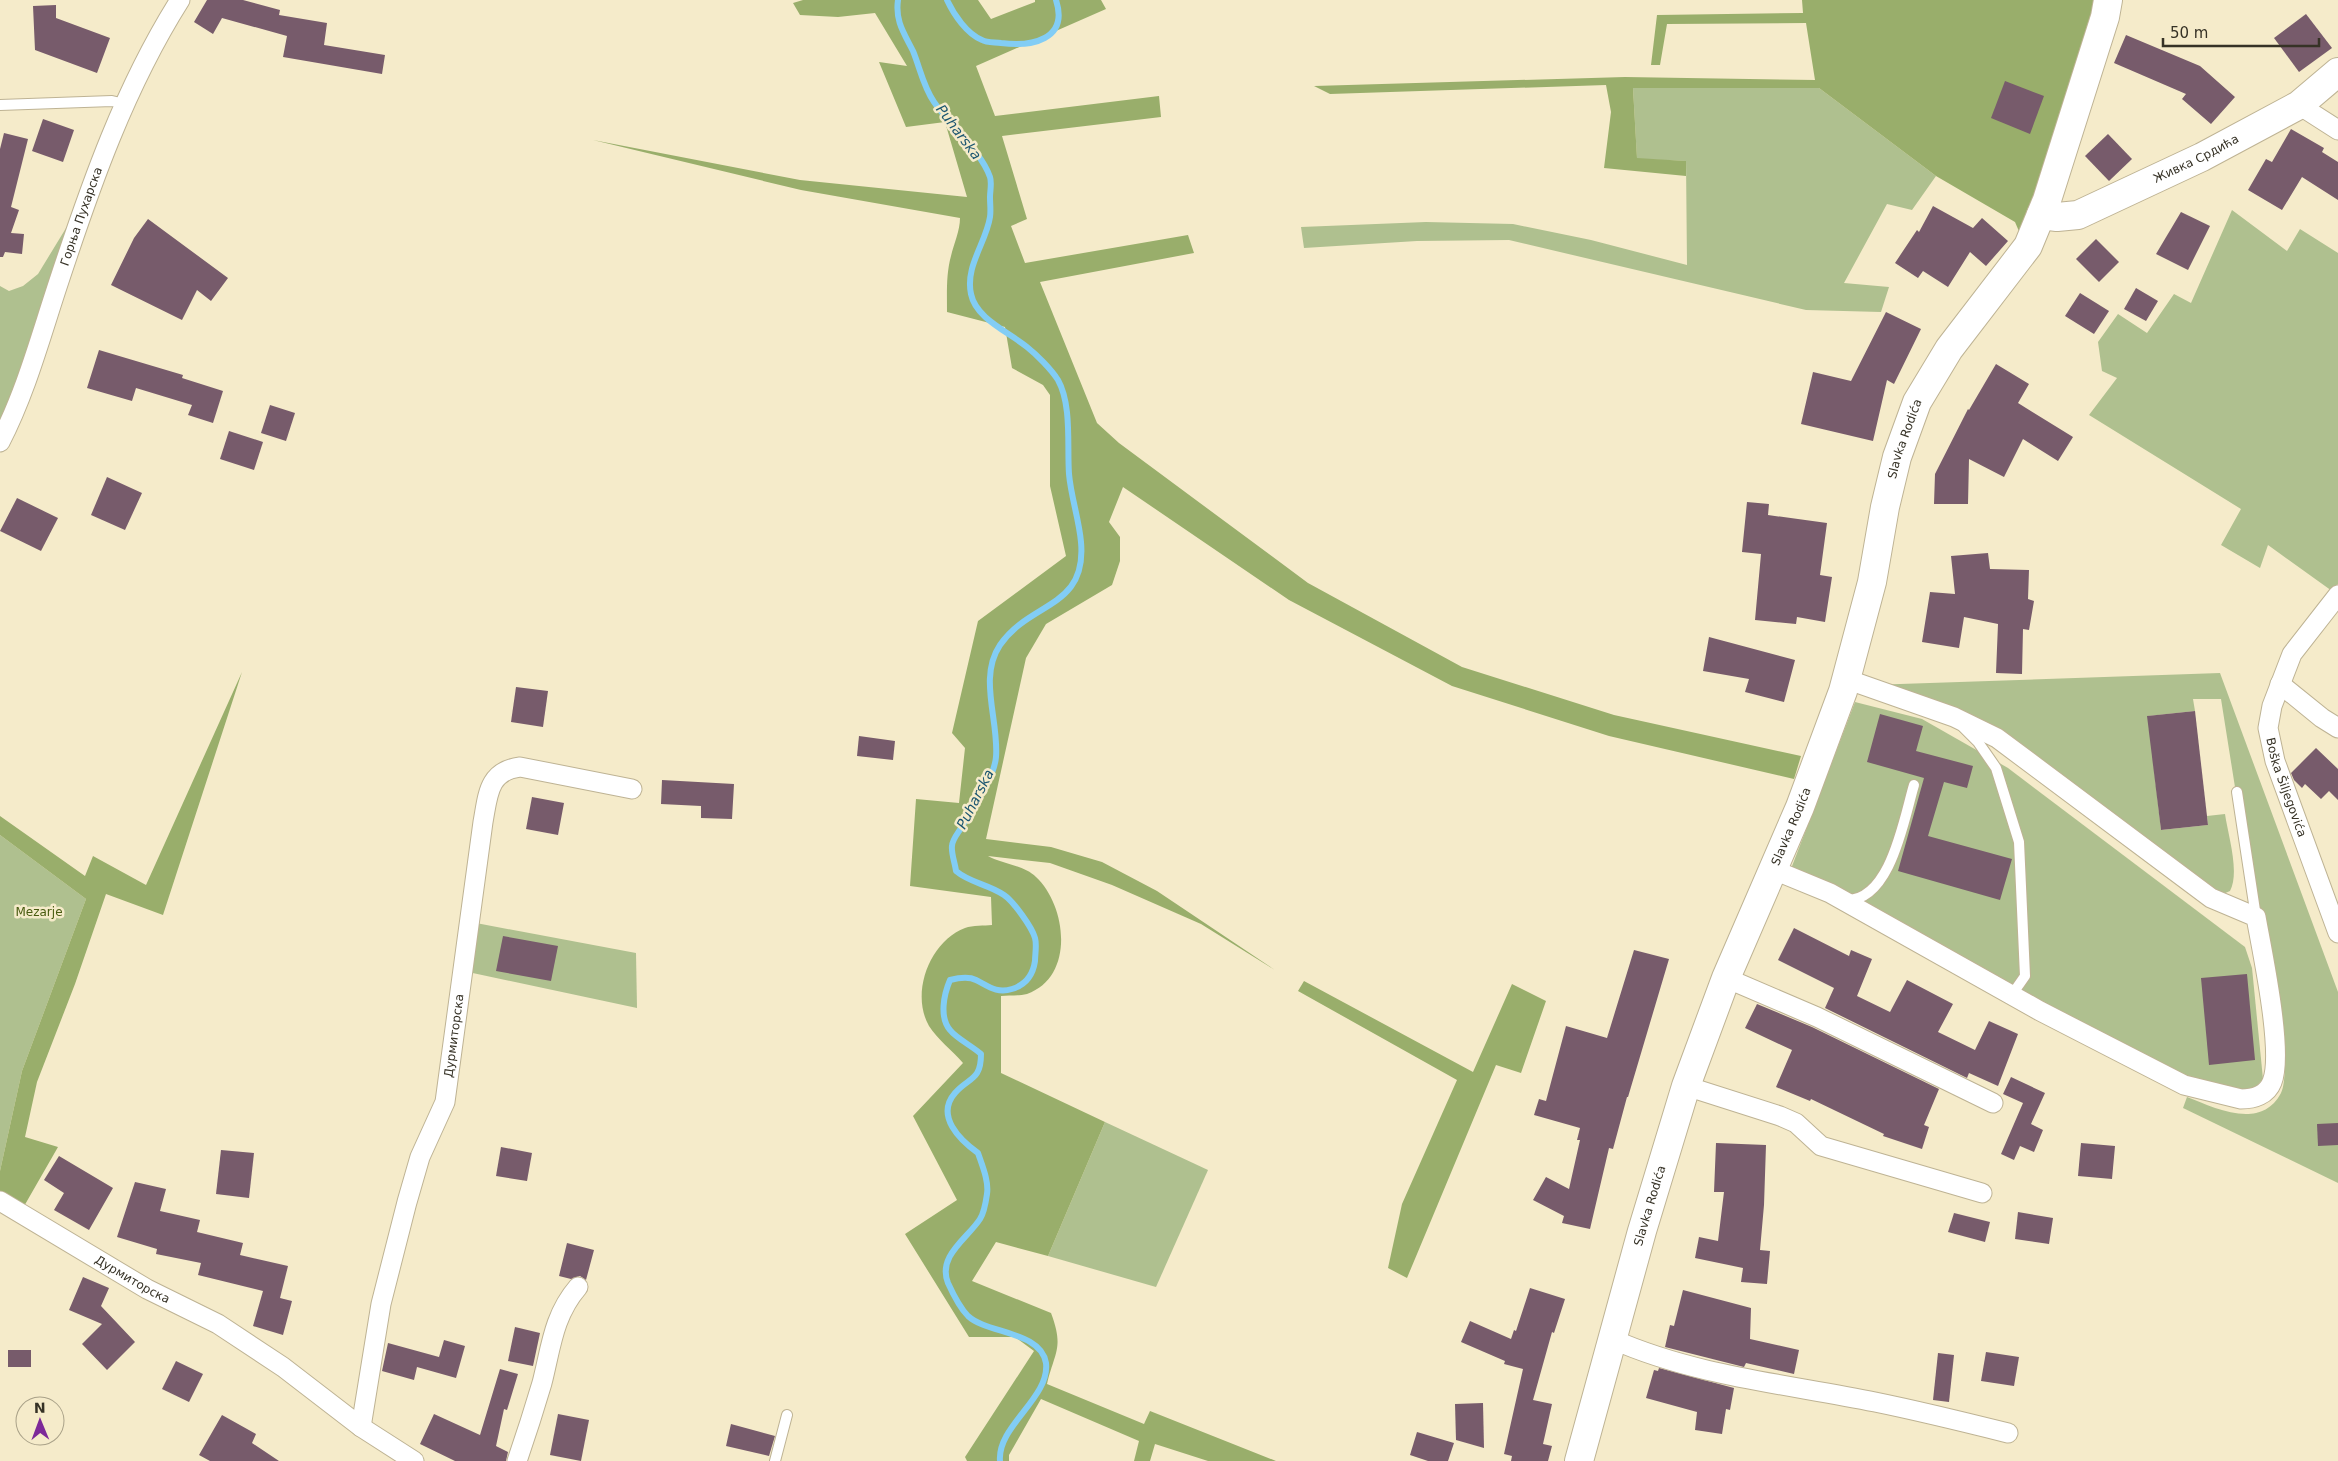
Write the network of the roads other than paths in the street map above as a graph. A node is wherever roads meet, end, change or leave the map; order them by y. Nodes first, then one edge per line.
1 (180, 0) edge
2 (2108, 0) edge
3 (2338, 72) edge
4 (0, 104) edge
5 (125, 104) junction
6 (2299, 106) junction
7 (2338, 130) edge
8 (2041, 215) junction
9 (0, 442) edge
10 (2338, 595) edge
11 (1846, 679) junction
12 (2280, 684) junction
13 (1954, 717) junction
14 (2338, 728) edge
15 (1914, 785) dead end
16 (632, 789) dead end
17 (2237, 792) dead end
18 (1774, 870) junction
19 (1842, 900) junction
20 (2256, 918) junction
21 (2338, 933) edge
22 (1726, 978) junction
23 (2012, 996) junction
24 (1686, 1086) junction
25 (1993, 1103) dead end
26 (1982, 1193) dead end
27 (0, 1202) edge
28 (578, 1287) dead end
29 (1612, 1339) junction
30 (787, 1415) dead end
31 (361, 1427) junction
32 (2008, 1433) dead end
33 (414, 1461) edge
34 (517, 1461) edge
35 (775, 1461) edge
36 (1579, 1461) edge

1 - 5 street, Горња Пухарска
2 - 8 main road, Slavka Rodića
3 - 6 main road, Живка Срдића
4 - 5 lane
5 - 9 street, Горња Пухарска
6 - 7 street
6 - 8 main road, Живка Срдића
8 - 11 main road, Slavka Rodića
10 - 12 street, Boška Šiljegovića
11 - 13 street
11 - 18 main road, Slavka Rodića
12 - 14 street
12 - 21 street, Boška Šiljegovića
13 - 20 street
13 - 23 lane
15 - 19 lane
16 - 31 street, Дурмиторска
17 - 20 lane
18 - 19 street
18 - 22 main road, Slavka Rodića
19 - 23 street
20 - 23 street
22 - 24 main road, Slavka Rodića
22 - 25 street
24 - 26 street
24 - 29 main road, Slavka Rodića
27 - 31 street, Дурмиторска
28 - 34 street
29 - 32 street
29 - 36 main road, Slavka Rodića
30 - 35 lane
31 - 33 street, Дурмиторска

